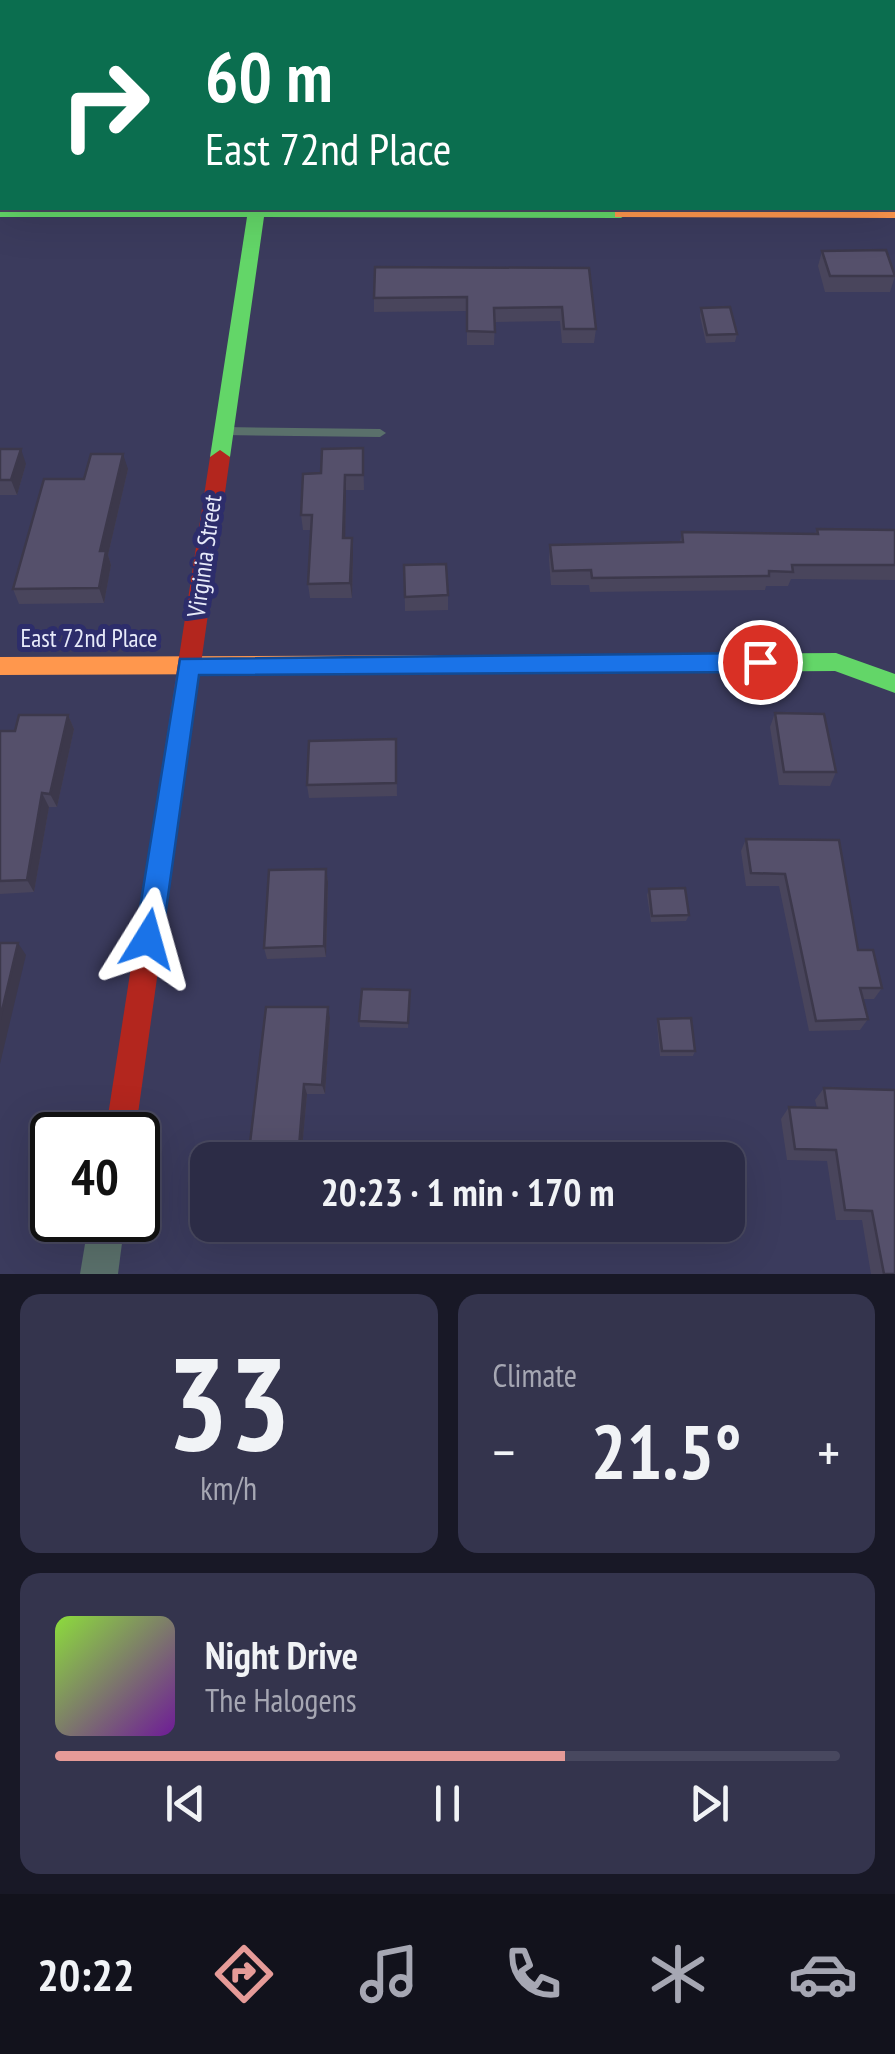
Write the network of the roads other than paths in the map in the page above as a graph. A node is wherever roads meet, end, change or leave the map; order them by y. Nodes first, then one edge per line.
1 (0, 212) edge
2 (256, 214) junction
3 (895, 214) edge
4 (222, 431) junction
5 (380, 433) dead end
6 (0, 666) edge
7 (188, 666) junction
8 (895, 684) edge
9 (123, 1112) edge
10 (104, 1242) edge
11 (99, 1274) edge

1 - 2 street
2 - 3 street
2 - 4 street, Virginia Street
4 - 5 lane
4 - 7 street, Virginia Street
6 - 7 street, East 72nd Place
7 - 8 street, East 72nd Place
7 - 9 street, Virginia Street
10 - 11 street

